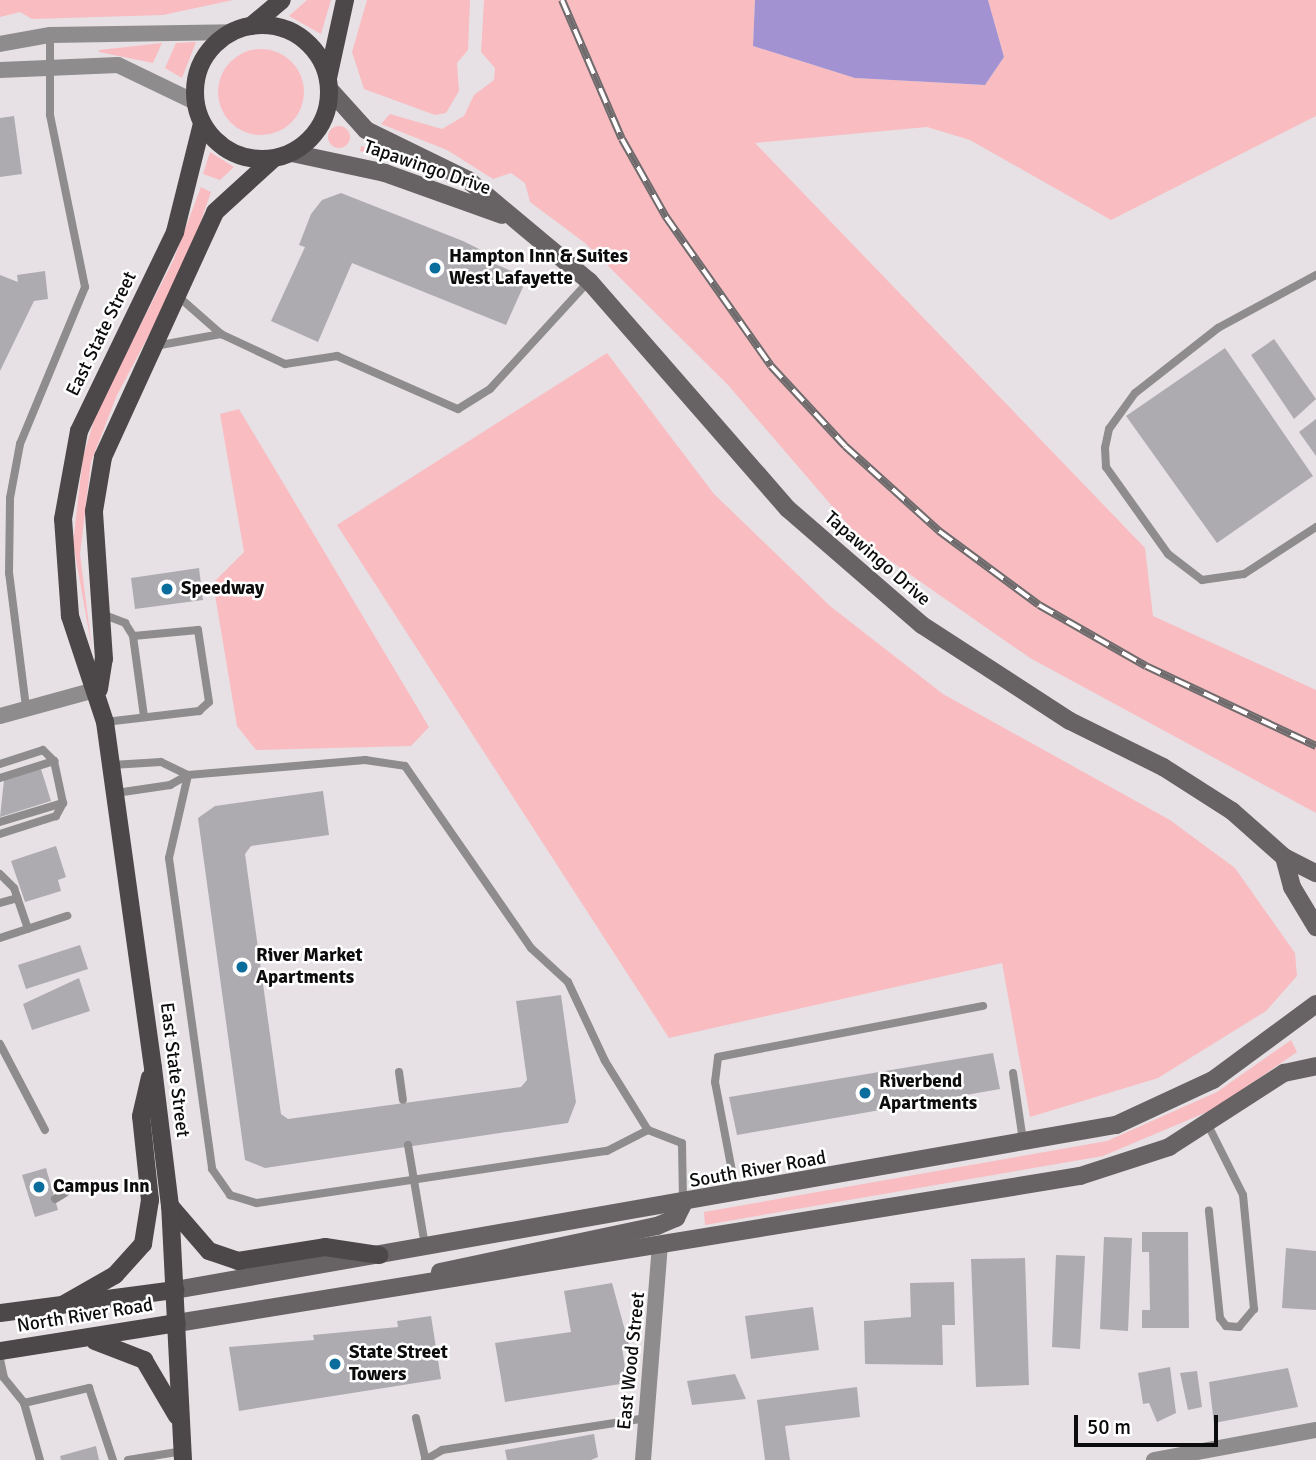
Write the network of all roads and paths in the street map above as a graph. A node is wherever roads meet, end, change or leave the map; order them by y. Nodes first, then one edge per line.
1 (282, 0) edge
2 (345, 0) edge
3 (251, 26) junction
4 (233, 32) junction
5 (50, 35) junction
6 (0, 44) edge
7 (49, 63) junction
8 (0, 70) edge
9 (329, 84) junction
10 (195, 102) junction
11 (202, 124) junction
12 (292, 153) junction
13 (272, 160) junction
14 (506, 216) junction
15 (1316, 275) edge
16 (589, 281) junction
17 (180, 298) junction
18 (221, 334) junction
19 (155, 346) junction
20 (1316, 527) edge
21 (99, 614) junction
22 (132, 636) junction
23 (99, 689) junction
24 (26, 708) junction
25 (0, 716) edge
26 (144, 716) junction
27 (106, 722) junction
28 (54, 761) junction
29 (0, 764) edge
30 (112, 765) junction
31 (188, 775) junction
32 (0, 778) edge
33 (116, 793) junction
34 (63, 803) junction
35 (0, 822) edge
36 (0, 834) edge
37 (1284, 857) junction
38 (1316, 873) edge
39 (0, 874) edge
40 (17, 898) junction
41 (0, 903) edge
42 (68, 916) dead end
43 (1316, 927) edge
44 (28, 929) junction
45 (0, 938) edge
46 (1316, 1004) edge
47 (983, 1006) dead end
48 (0, 1044) edge
49 (1316, 1066) edge
50 (153, 1068) junction
51 (399, 1072) dead end
52 (1013, 1073) dead end
53 (403, 1100) dead end
54 (1208, 1125) junction
55 (45, 1130) dead end
56 (649, 1130) junction
57 (1024, 1143) junction
58 (408, 1145) dead end
59 (412, 1180) junction
60 (65, 1193) dead end
61 (736, 1195) junction
62 (55, 1199) dead end
63 (683, 1204) junction
64 (170, 1206) junction
65 (1209, 1211) dead end
66 (425, 1247) junction
67 (660, 1247) junction
68 (379, 1255) junction
69 (392, 1288) junction
70 (174, 1290) junction
71 (64, 1304) junction
72 (0, 1313) edge
73 (177, 1323) junction
74 (81, 1339) junction
75 (0, 1351) edge
76 (0, 1359) edge
77 (24, 1403) junction
78 (416, 1418) dead end
79 (647, 1418) junction
80 (181, 1424) junction
81 (1316, 1430) edge
82 (183, 1455) edge
83 (425, 1459) edge
84 (40, 1460) edge
85 (113, 1460) edge
86 (128, 1460) edge
87 (643, 1460) edge
88 (1154, 1460) edge

1 - 3 main road
2 - 9 main road
3 - 4 main road
3 - 9 main road
4 - 5 street
4 - 10 main road
5 - 6 street
5 - 7 lane
7 - 8 street
7 - 10 street
7 - 24 lane
9 - 12 main road
9 - 14 main road, Tapawingo Drive
10 - 11 main road
11 - 13 main road
11 - 23 main road, East State Street
12 - 13 main road
12 - 14 main road, Tapawingo Drive
13 - 17 main road, East State Street
14 - 16 main road, Tapawingo Drive
15 - 20 lane
16 - 18 lane
16 - 37 main road, Tapawingo Drive
17 - 18 lane
17 - 19 main road, East State Street
18 - 19 lane
19 - 21 main road, East State Street
21 - 22 lane
21 - 23 main road, East State Street
22 - 26 lane
22 - 26 lane
23 - 24 street
23 - 27 main road, East State Street
24 - 25 street
26 - 27 lane
27 - 30 main road, East State Street
28 - 29 lane
28 - 32 lane
28 - 34 lane
30 - 31 lane
30 - 33 main road, East State Street
31 - 33 lane
31 - 56 lane
31 - 59 lane
33 - 50 main road, East State Street
34 - 35 lane
34 - 36 lane
37 - 38 main road, Tapawingo Drive
37 - 43 main road
39 - 40 lane
40 - 41 lane
40 - 44 lane
42 - 44 lane
44 - 45 lane
46 - 57 main road, South River Road
47 - 61 lane
48 - 55 lane
49 - 54 main road
50 - 64 main road, East State Street
50 - 71 main road
51 - 53 lane
52 - 57 lane
54 - 65 lane
54 - 67 main road
56 - 59 lane
56 - 63 lane
57 - 61 main road, South River Road
58 - 59 lane
59 - 66 lane
60 - 62 lane
61 - 63 main road, South River Road
63 - 66 main road, South River Road
63 - 69 main road
64 - 68 main road
64 - 70 main road, East State Street
66 - 68 main road, South River Road
67 - 69 main road
67 - 79 street, East Wood Street
68 - 70 main road, South River Road
69 - 73 main road
70 - 71 main road, North River Road
70 - 73 main road, East State Street
71 - 72 main road, North River Road
73 - 74 main road, North River Road
73 - 80 main road, East State Street
74 - 75 main road, North River Road
74 - 80 main road
76 - 77 lane
77 - 84 lane
77 - 85 lane
78 - 83 lane
79 - 83 lane
79 - 87 street, East Wood Street
80 - 82 main road, East State Street
81 - 88 street
82 - 86 lane

